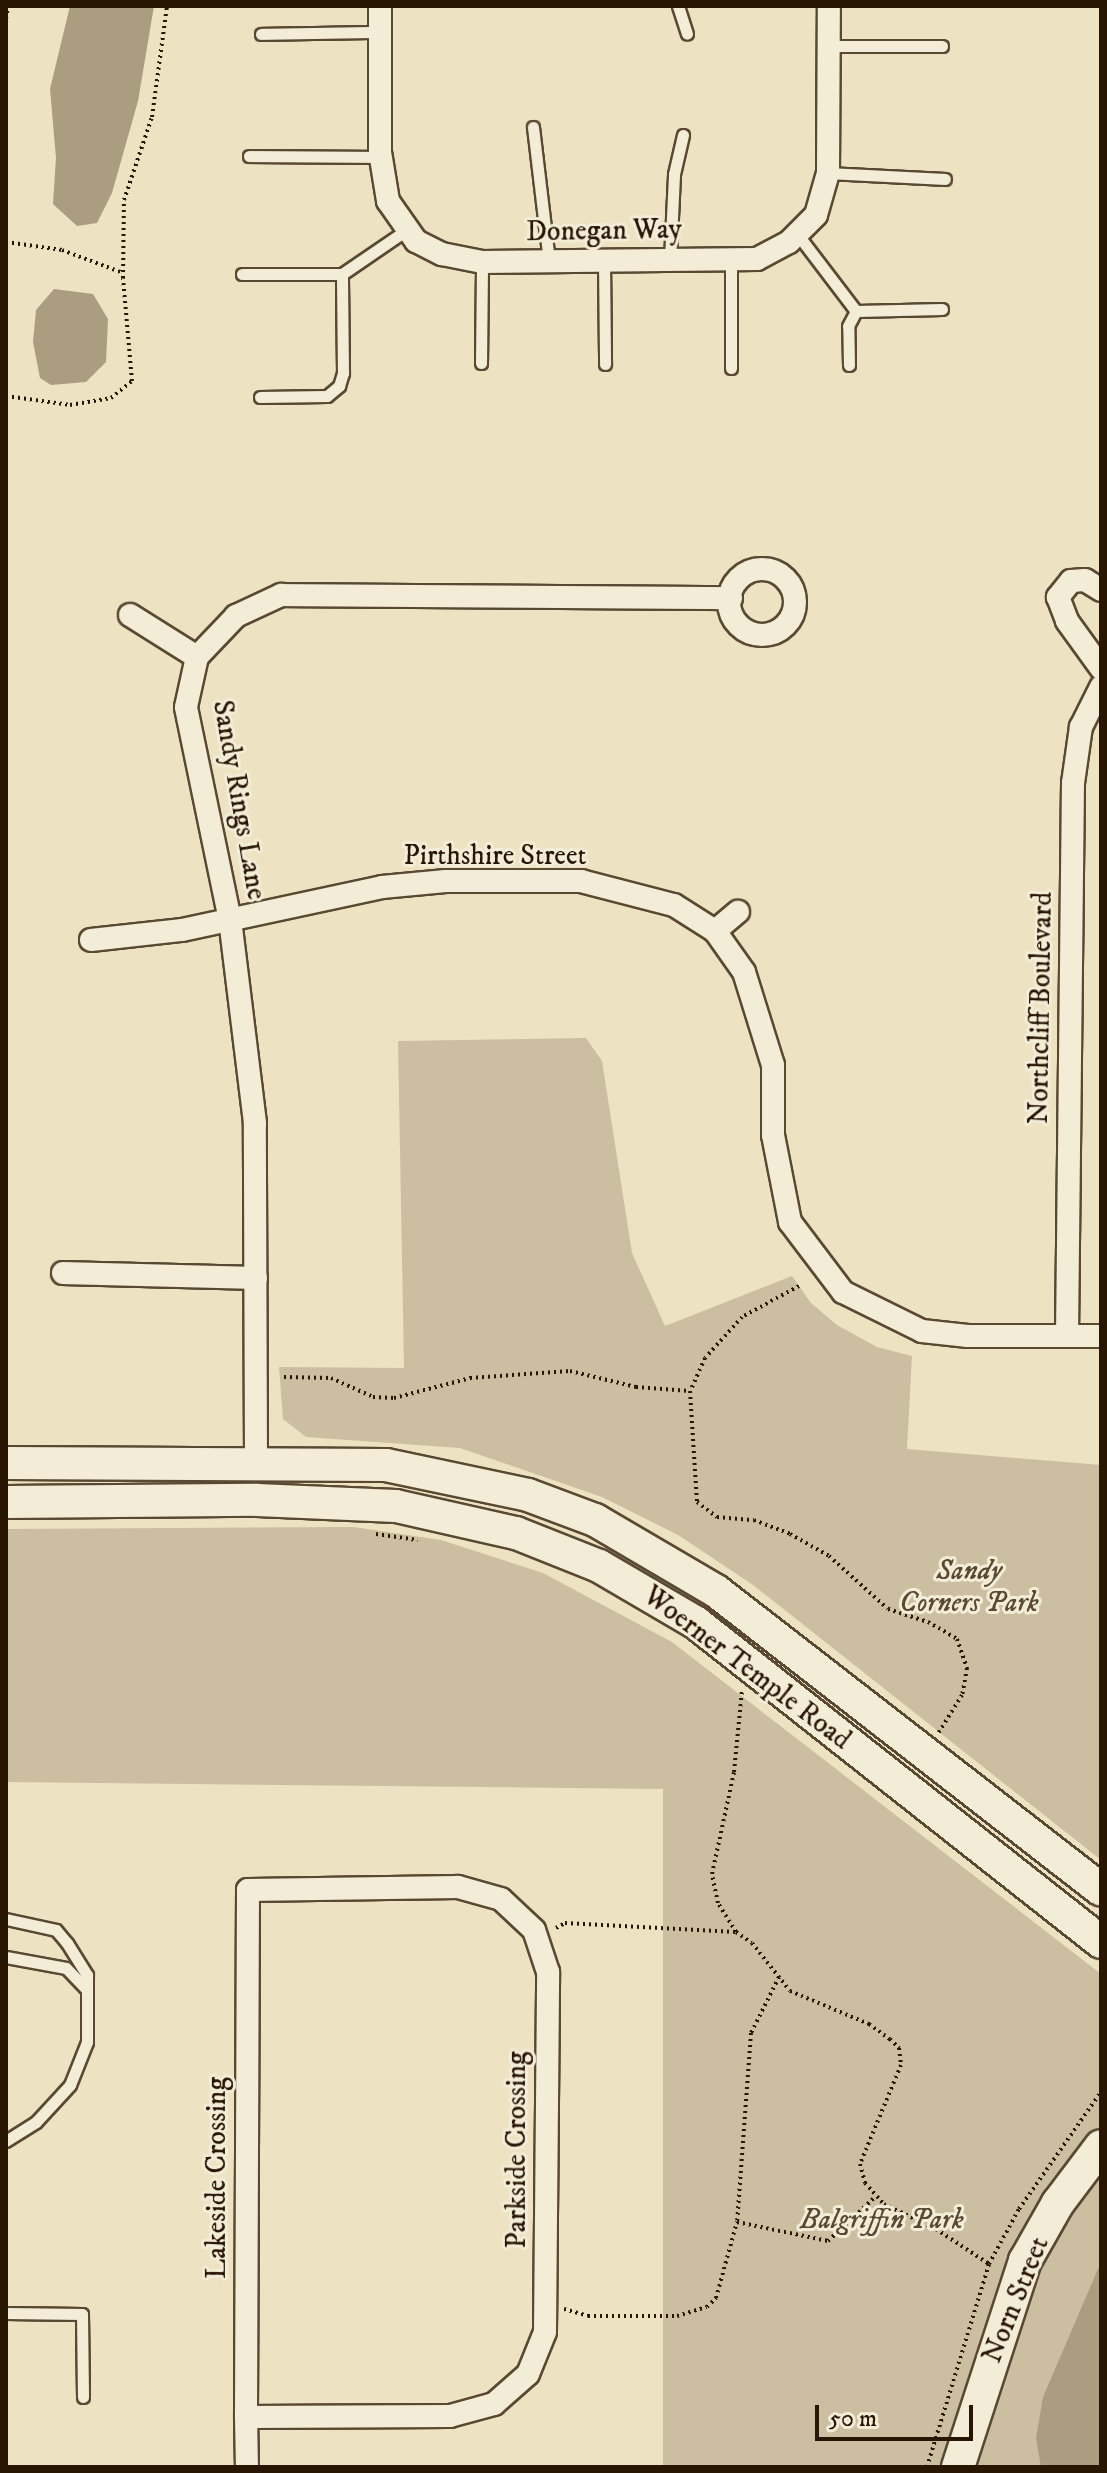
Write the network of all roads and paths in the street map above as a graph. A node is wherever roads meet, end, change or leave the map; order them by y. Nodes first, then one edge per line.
1 (8, 6) edge
2 (167, 6) edge
3 (380, 6) edge
4 (678, 6) edge
5 (829, 6) edge
6 (6, 19) edge
7 (380, 32) junction
8 (261, 34) dead end
9 (687, 34) dead end
10 (829, 46) junction
11 (942, 46) dead end
12 (533, 127) dead end
13 (683, 135) dead end
14 (249, 156) dead end
15 (380, 157) junction
16 (828, 173) junction
17 (945, 179) dead end
18 (405, 231) junction
19 (798, 235) junction
20 (6, 242) edge
21 (731, 259) junction
22 (670, 260) junction
23 (549, 261) junction
24 (604, 261) junction
25 (482, 262) junction
26 (123, 273) junction
27 (242, 274) dead end
28 (342, 274) junction
29 (942, 309) dead end
30 (856, 311) junction
31 (481, 363) dead end
32 (605, 364) dead end
33 (849, 365) dead end
34 (731, 368) dead end
35 (6, 396) edge
36 (260, 397) dead end
37 (1101, 590) edge
38 (731, 598) dead end
39 (130, 615) dead end
40 (197, 657) junction
41 (1101, 668) edge
42 (1101, 687) edge
43 (738, 912) dead end
44 (230, 920) junction
45 (715, 931) junction
46 (91, 940) dead end
47 (63, 1273) dead end
48 (256, 1278) junction
49 (799, 1286) dead end
50 (1067, 1336) junction
51 (1101, 1336) edge
52 (284, 1377) dead end
53 (690, 1391) junction
54 (256, 1461) junction
55 (6, 1463) edge
56 (6, 1502) edge
57 (368, 1532) dead end
58 (429, 1542) dead end
59 (729, 1682) dead end
60 (742, 1691) junction
61 (750, 1696) dead end
62 (939, 1732) dead end
63 (248, 1890) joint
64 (1101, 1890) edge
65 (6, 1919) edge
66 (736, 1932) junction
67 (536, 1937) junction
68 (1101, 1942) edge
69 (6, 1957) edge
70 (779, 1977) junction
71 (87, 1990) junction
72 (6, 2141) edge
73 (1101, 2146) edge
74 (874, 2198) junction
75 (737, 2222) junction
76 (989, 2264) dead end
77 (546, 2303) junction
78 (6, 2313) edge
79 (83, 2397) dead end
80 (246, 2417) junction
81 (247, 2467) edge
82 (958, 2467) edge

1 - 6 path
2 - 26 path
3 - 7 street
4 - 9 lane
5 - 10 street, Donegan Way
7 - 8 lane
7 - 15 street
10 - 11 lane
10 - 16 street, Donegan Way
12 - 23 lane
13 - 22 lane
14 - 15 lane
15 - 18 street
16 - 17 lane
16 - 19 street, Donegan Way
18 - 25 street, Donegan Way
18 - 28 lane
19 - 21 street, Donegan Way
19 - 30 lane
20 - 26 path
21 - 22 street, Donegan Way
21 - 34 lane
22 - 24 street, Donegan Way
23 - 24 street, Donegan Way
23 - 25 street, Donegan Way
24 - 32 lane
25 - 31 lane
26 - 35 path
27 - 28 lane
28 - 36 lane
29 - 30 lane
30 - 33 lane
37 - 41 street
38 - 40 street
39 - 40 street
40 - 44 street, Sandy Rings Lane
42 - 50 street, Northcliff Boulevard
43 - 45 street
44 - 45 street, Pirthshire Street
44 - 46 street, Pirthshire Street
44 - 48 street, Sandy Rings Lane
45 - 50 street, Pirthshire Street
47 - 48 street
48 - 54 street, Sandy Rings Lane
49 - 53 path
50 - 51 street, Pirthshire Street
52 - 53 path
53 - 62 path
54 - 55 main road, Woerner Temple Road
54 - 64 main road, Woerner Temple Road
56 - 68 main road, Woerner Temple Road
57 - 58 path
59 - 60 path
60 - 61 path
60 - 66 path
63 - 67 street, Parkside Crossing
63 - 80 street, Lakeside Crossing
65 - 71 lane
66 - 67 path
66 - 70 path
67 - 77 street, Parkside Crossing
69 - 71 lane
70 - 74 path
70 - 75 path
71 - 72 lane
73 - 82 main road, Norn Street
74 - 75 path
74 - 76 path
75 - 77 path
77 - 80 street, Parkside Crossing
78 - 79 lane
80 - 81 street, Lakeside Crossing

